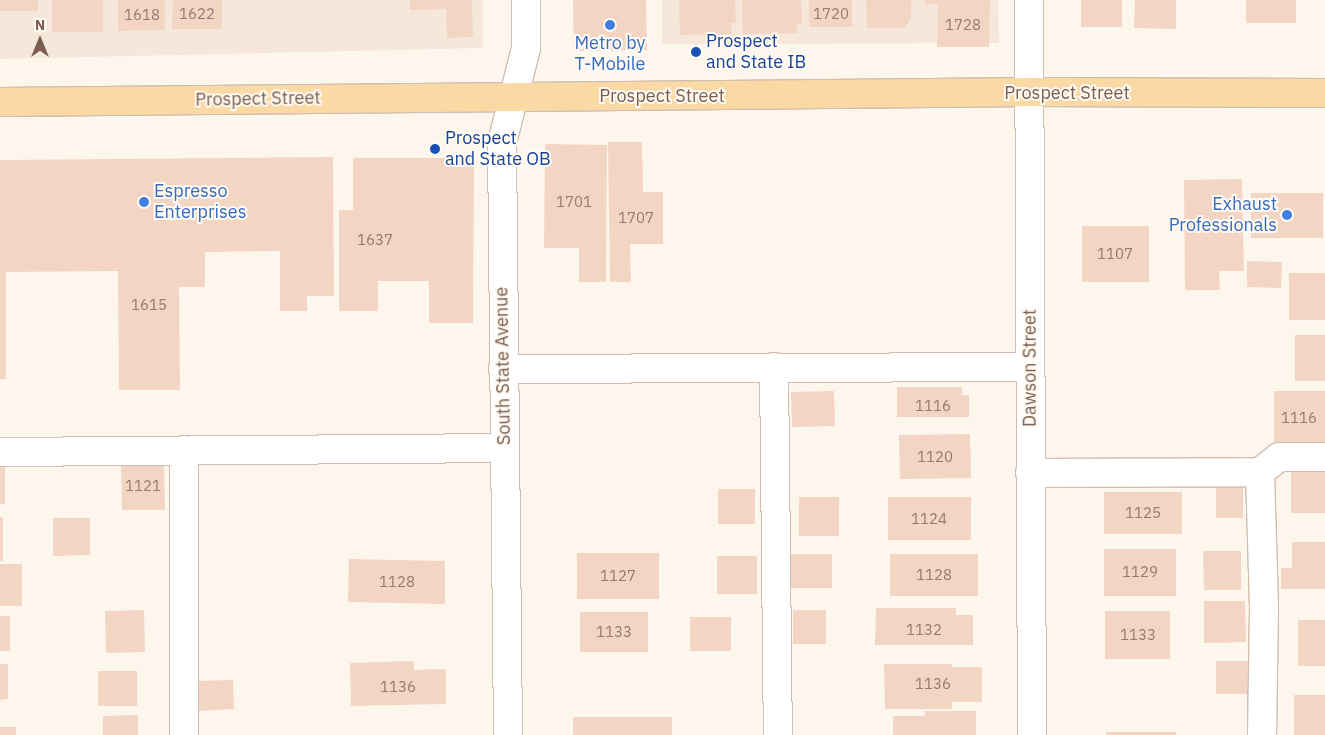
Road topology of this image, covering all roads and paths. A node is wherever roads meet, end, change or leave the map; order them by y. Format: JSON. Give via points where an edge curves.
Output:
{"nodes":[{"id":1,"x":526,"y":0,"type":"edge"},
{"id":2,"x":1030,"y":0,"type":"edge"},
{"id":3,"x":1030,"y":92,"type":"junction"},
{"id":4,"x":1325,"y":93,"type":"edge"},
{"id":5,"x":513,"y":98,"type":"junction"},
{"id":6,"x":0,"y":102,"type":"edge"},
{"id":7,"x":774,"y":367,"type":"junction"},
{"id":8,"x":1030,"y":367,"type":"junction"},
{"id":9,"x":503,"y":369,"type":"junction"},
{"id":10,"x":504,"y":448,"type":"junction"},
{"id":11,"x":184,"y":450,"type":"junction"},
{"id":12,"x":0,"y":452,"type":"edge"},
{"id":13,"x":1325,"y":457,"type":"edge"},
{"id":14,"x":1260,"y":472,"type":"junction"},
{"id":15,"x":1030,"y":473,"type":"junction"},
{"id":16,"x":184,"y":735,"type":"edge"},
{"id":17,"x":508,"y":735,"type":"edge"},
{"id":18,"x":778,"y":735,"type":"edge"},
{"id":19,"x":1032,"y":735,"type":"edge"},
{"id":20,"x":1262,"y":735,"type":"edge"}],
"edges":[{"from":1,"to":5,"type":"street","name":"South State Avenue","via":[[526,48]]},
{"from":2,"to":3,"type":"street","name":"Dawson Street"},
{"from":3,"to":4,"type":"main road","name":"Prospect Street"},
{"from":3,"to":5,"type":"main road","name":"Prospect Street"},
{"from":3,"to":8,"type":"street","name":"Dawson Street"},
{"from":5,"to":6,"type":"main road","name":"Prospect Street"},
{"from":5,"to":9,"type":"street","name":"South State Avenue","via":[[502,143]]},
{"from":7,"to":8,"type":"street"},
{"from":7,"to":9,"type":"street"},
{"from":7,"to":18,"type":"street"},
{"from":8,"to":15,"type":"street","name":"Dawson Street"},
{"from":9,"to":10,"type":"street","name":"South State Avenue"},
{"from":10,"to":11,"type":"street"},
{"from":10,"to":17,"type":"street","name":"South State Avenue"},
{"from":11,"to":12,"type":"street"},
{"from":11,"to":16,"type":"street"},
{"from":13,"to":14,"type":"street","via":[[1279,457]]},
{"from":14,"to":15,"type":"street"},
{"from":14,"to":20,"type":"street","via":[[1264,610]]},
{"from":15,"to":19,"type":"street","name":"Dawson Street"}]}
